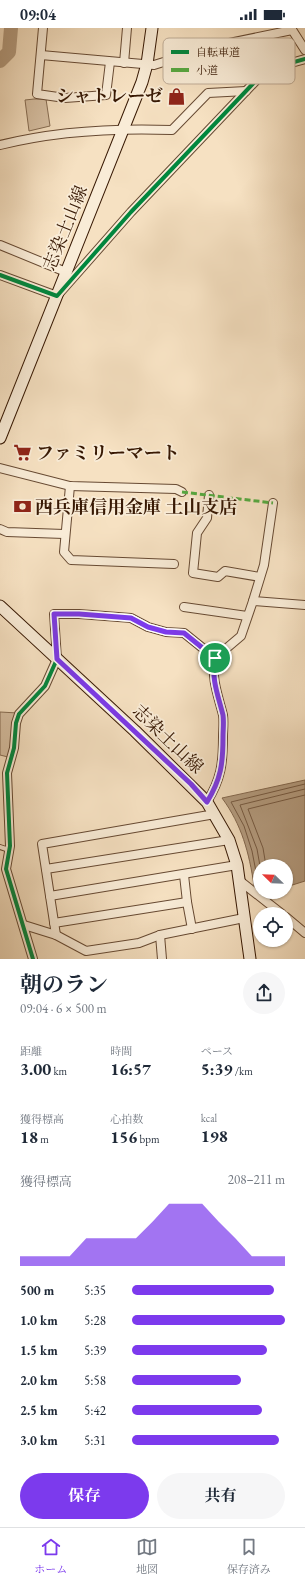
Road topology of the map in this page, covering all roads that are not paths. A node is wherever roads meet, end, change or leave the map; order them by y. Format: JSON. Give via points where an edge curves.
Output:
{"nodes":[{"id":1,"x":43,"y":28,"type":"edge"},
{"id":2,"x":127,"y":28,"type":"edge"},
{"id":3,"x":152,"y":28,"type":"edge"},
{"id":4,"x":292,"y":29,"type":"edge"},
{"id":5,"x":251,"y":38,"type":"edge"},
{"id":6,"x":305,"y":50,"type":"edge"},
{"id":7,"x":41,"y":55,"type":"junction"},
{"id":8,"x":305,"y":59,"type":"edge"},
{"id":9,"x":163,"y":61,"type":"edge"},
{"id":10,"x":110,"y":62,"type":"junction"},
{"id":11,"x":295,"y":62,"type":"edge"},
{"id":12,"x":124,"y":63,"type":"junction"},
{"id":13,"x":147,"y":64,"type":"junction"},
{"id":14,"x":253,"y":84,"type":"edge"},
{"id":15,"x":246,"y":91,"type":"junction"},
{"id":16,"x":124,"y":128,"type":"junction"},
{"id":17,"x":0,"y":145,"type":"edge"},
{"id":18,"x":0,"y":245,"type":"edge"},
{"id":19,"x":66,"y":272,"type":"junction"},
{"id":20,"x":0,"y":275,"type":"edge"},
{"id":21,"x":57,"y":296,"type":"junction"},
{"id":22,"x":0,"y":438,"type":"edge"},
{"id":23,"x":0,"y":468,"type":"edge"},
{"id":24,"x":70,"y":486,"type":"junction"},
{"id":25,"x":182,"y":492,"type":"dead end"},
{"id":26,"x":209,"y":495,"type":"dead end"},
{"id":27,"x":273,"y":503,"type":"dead end"},
{"id":28,"x":0,"y":529,"type":"edge"},
{"id":29,"x":64,"y":534,"type":"junction"},
{"id":30,"x":174,"y":564,"type":"dead end"},
{"id":31,"x":260,"y":577,"type":"junction"},
{"id":32,"x":253,"y":601,"type":"junction"},
{"id":33,"x":0,"y":606,"type":"edge"},
{"id":34,"x":305,"y":606,"type":"edge"},
{"id":35,"x":184,"y":607,"type":"dead end"},
{"id":36,"x":247,"y":616,"type":"junction"},
{"id":37,"x":215,"y":658,"type":"junction"},
{"id":38,"x":57,"y":659,"type":"junction"},
{"id":39,"x":207,"y":802,"type":"junction"},
{"id":40,"x":215,"y":814,"type":"junction"},
{"id":41,"x":229,"y":840,"type":"junction"},
{"id":42,"x":0,"y":847,"type":"edge"},
{"id":43,"x":9,"y":850,"type":"junction"},
{"id":44,"x":237,"y":866,"type":"junction"},
{"id":45,"x":3,"y":869,"type":"edge"},
{"id":46,"x":46,"y":869,"type":"junction"},
{"id":47,"x":184,"y":875,"type":"junction"},
{"id":48,"x":240,"y":881,"type":"junction"},
{"id":49,"x":50,"y":896,"type":"junction"},
{"id":50,"x":187,"y":902,"type":"junction"},
{"id":51,"x":273,"y":907,"type":"edge"},
{"id":52,"x":244,"y":918,"type":"junction"},
{"id":53,"x":54,"y":923,"type":"junction"},
{"id":54,"x":293,"y":923,"type":"edge"},
{"id":55,"x":24,"y":925,"type":"junction"},
{"id":56,"x":192,"y":929,"type":"junction"},
{"id":57,"x":305,"y":933,"type":"edge"},
{"id":58,"x":160,"y":935,"type":"junction"},
{"id":59,"x":56,"y":936,"type":"junction"},
{"id":60,"x":33,"y":959,"type":"edge"},
{"id":61,"x":162,"y":959,"type":"edge"},
{"id":62,"x":250,"y":959,"type":"edge"}],
"edges":[{"from":1,"to":7,"type":"street"},
{"from":2,"to":12,"type":"street"},
{"from":3,"to":13,"type":"main road","name":"志染土山線"},
{"from":4,"to":5,"type":"street"},
{"from":4,"to":6,"type":"street"},
{"from":7,"to":10,"type":"street"},
{"from":7,"to":10,"type":"street","via":[[37,94],[65,98],[106,95]]},
{"from":8,"to":11,"type":"street"},
{"from":9,"to":13,"type":"street"},
{"from":10,"to":12,"type":"street"},
{"from":12,"to":13,"type":"street"},
{"from":13,"to":16,"type":"main road","name":"志染土山線"},
{"from":14,"to":15,"type":"street"},
{"from":15,"to":16,"type":"street","via":[[208,93],[172,130]]},
{"from":15,"to":21,"type":"street","via":[[131,212]]},
{"from":16,"to":17,"type":"street","via":[[22,139]]},
{"from":16,"to":19,"type":"main road","name":"志染土山線"},
{"from":18,"to":19,"type":"street"},
{"from":19,"to":21,"type":"main road","name":"志染土山線"},
{"from":20,"to":21,"type":"street"},
{"from":21,"to":22,"type":"main road","name":"志染土山線"},
{"from":23,"to":24,"type":"street"},
{"from":24,"to":25,"type":"street","via":[[176,489]]},
{"from":24,"to":29,"type":"street"},
{"from":26,"to":31,"type":"street","via":[[207,518],[197,533],[193,573],[218,577],[225,571]]},
{"from":27,"to":31,"type":"street"},
{"from":28,"to":29,"type":"street","via":[[7,532]]},
{"from":29,"to":30,"type":"street","via":[[64,552],[71,560]]},
{"from":31,"to":32,"type":"street"},
{"from":32,"to":34,"type":"street"},
{"from":32,"to":36,"type":"street"},
{"from":33,"to":38,"type":"main road","name":"志染土山線"},
{"from":35,"to":36,"type":"street"},
{"from":36,"to":37,"type":"street","via":[[241,636]]},
{"from":37,"to":38,"type":"street","via":[[184,633],[148,627],[131,618],[54,614]]},
{"from":37,"to":39,"type":"street","via":[[212,671],[223,717],[223,763],[216,787]]},
{"from":38,"to":39,"type":"main road","name":"志染土山線"},
{"from":38,"to":43,"type":"street","via":[[45,686],[19,714],[16,723],[14,748],[7,773]]},
{"from":39,"to":40,"type":"main road","name":"志染土山線"},
{"from":40,"to":41,"type":"main road","name":"志染土山線"},
{"from":40,"to":46,"type":"street","via":[[42,844]]},
{"from":41,"to":44,"type":"main road","name":"志染土山線"},
{"from":41,"to":46,"type":"street"},
{"from":42,"to":43,"type":"lane"},
{"from":43,"to":45,"type":"street"},
{"from":44,"to":47,"type":"street"},
{"from":44,"to":48,"type":"main road","name":"志染土山線"},
{"from":45,"to":55,"type":"street"},
{"from":46,"to":49,"type":"street"},
{"from":47,"to":49,"type":"street"},
{"from":47,"to":50,"type":"street"},
{"from":48,"to":51,"type":"street"},
{"from":48,"to":52,"type":"main road","name":"志染土山線"},
{"from":49,"to":53,"type":"street"},
{"from":50,"to":53,"type":"street"},
{"from":50,"to":56,"type":"street"},
{"from":52,"to":56,"type":"street"},
{"from":52,"to":62,"type":"main road","name":"志染土山線"},
{"from":53,"to":59,"type":"street"},
{"from":54,"to":57,"type":"street"},
{"from":55,"to":59,"type":"street"},
{"from":55,"to":60,"type":"street"},
{"from":56,"to":58,"type":"street"},
{"from":58,"to":59,"type":"street","via":[[138,943],[86,951]]},
{"from":58,"to":61,"type":"street"}]}
